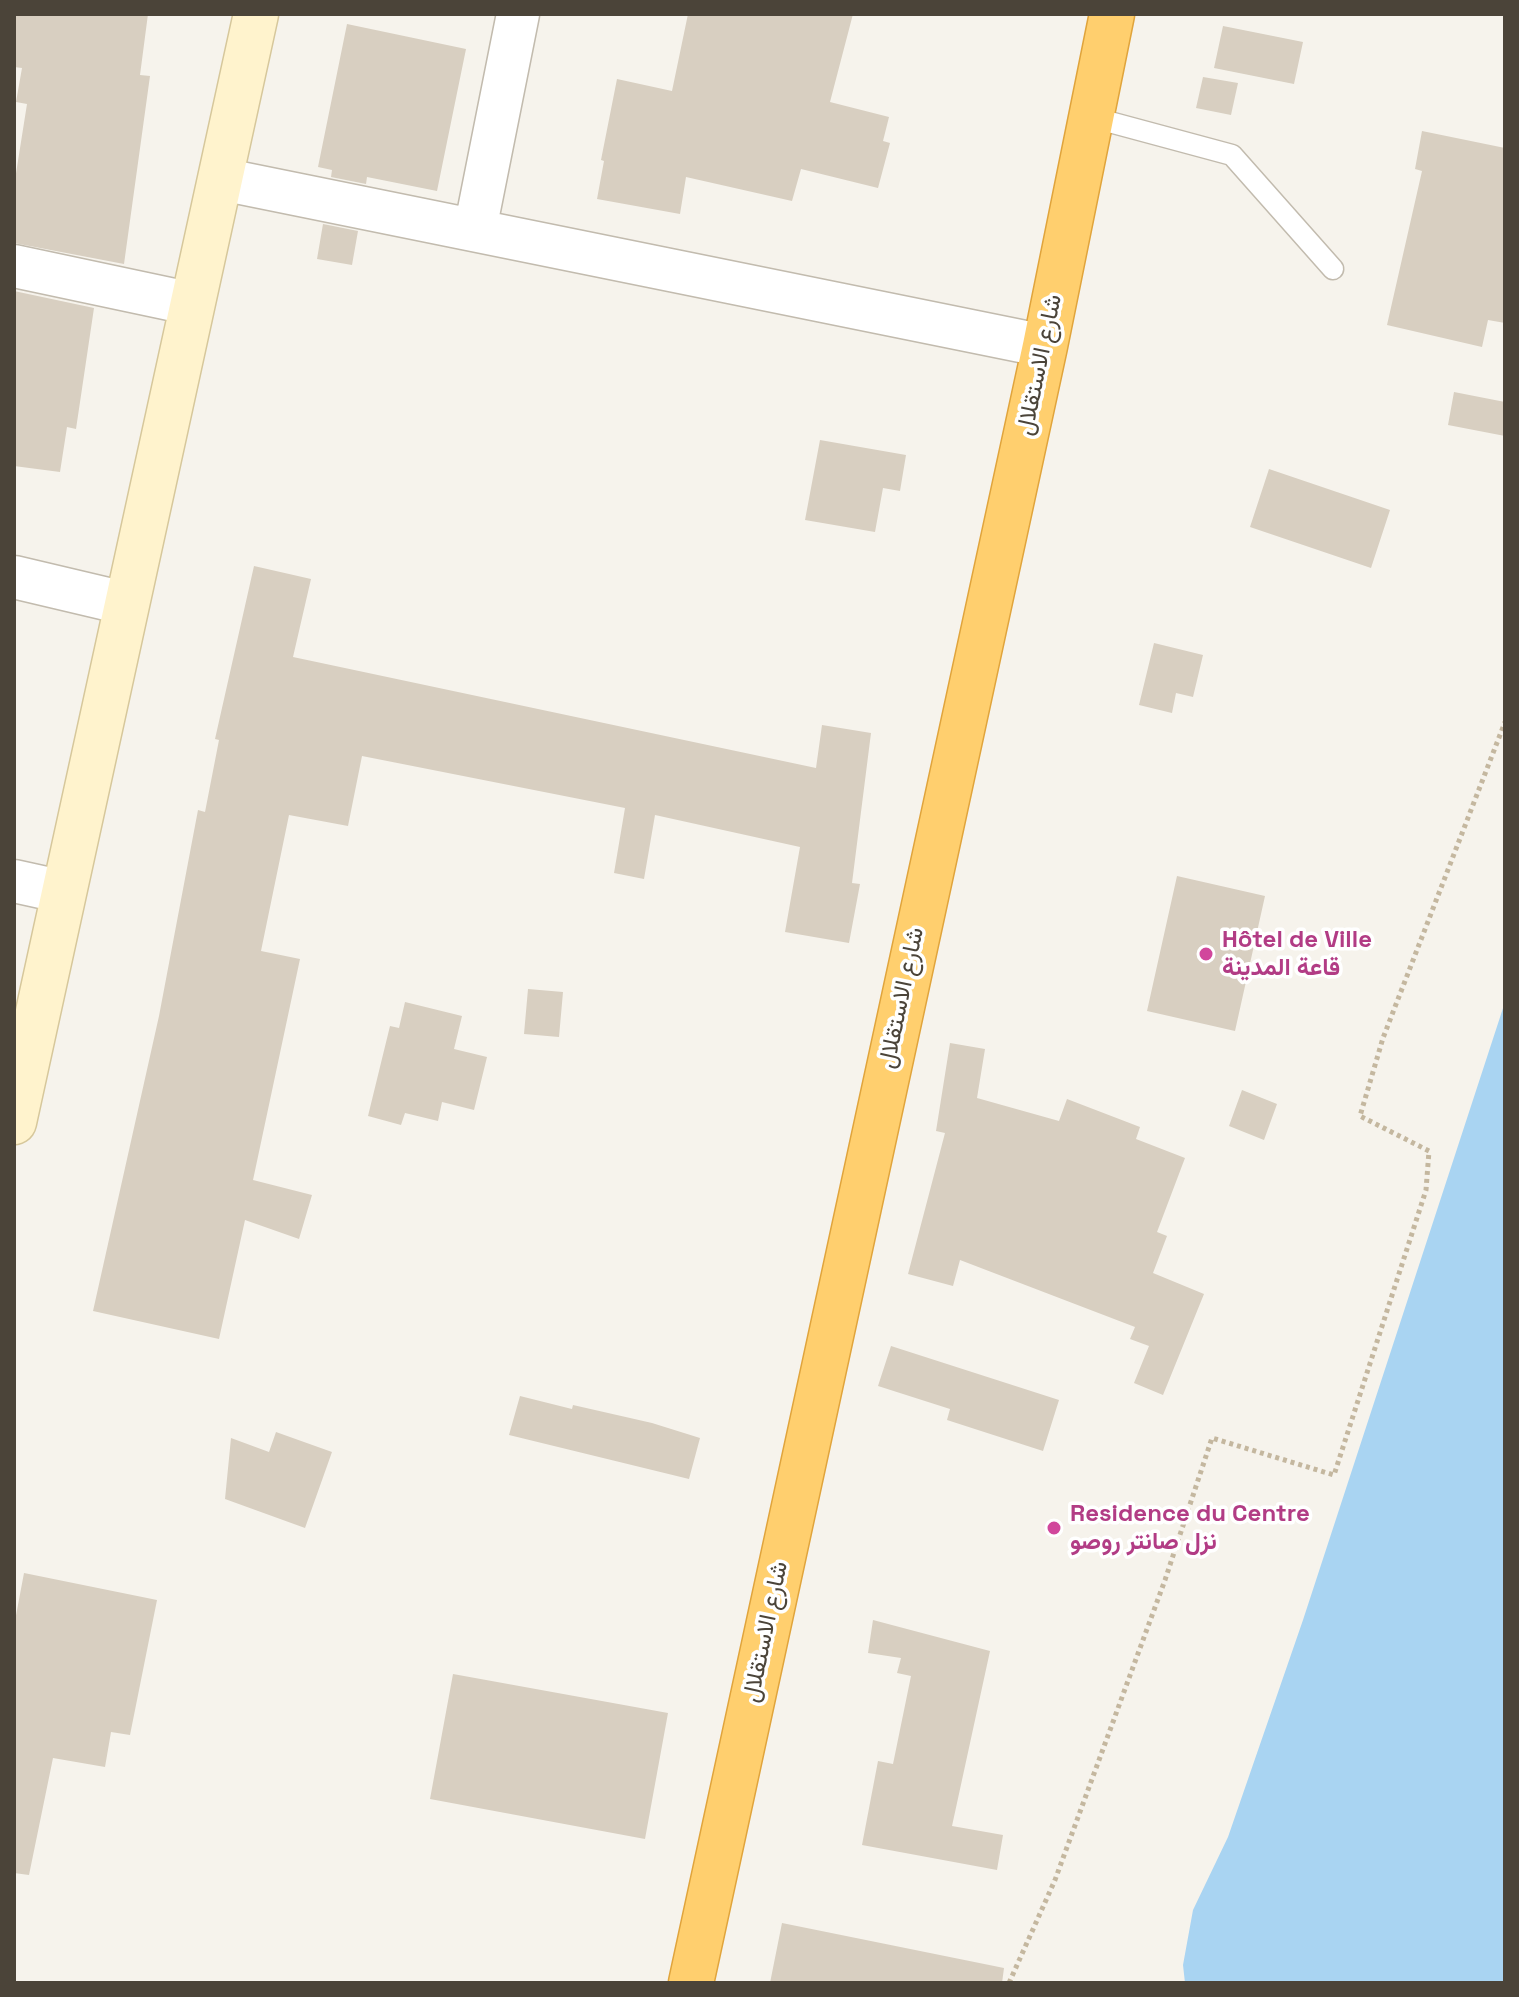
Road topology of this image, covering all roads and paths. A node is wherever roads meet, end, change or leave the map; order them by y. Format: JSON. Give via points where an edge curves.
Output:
{"nodes":[{"id":1,"x":256,"y":14,"type":"edge"},
{"id":2,"x":518,"y":14,"type":"edge"},
{"id":3,"x":1112,"y":14,"type":"edge"},
{"id":4,"x":1091,"y":117,"type":"junction"},
{"id":5,"x":221,"y":179,"type":"junction"},
{"id":6,"x":475,"y":230,"type":"junction"},
{"id":7,"x":14,"y":266,"type":"edge"},
{"id":8,"x":1333,"y":269,"type":"dead end"},
{"id":9,"x":193,"y":304,"type":"junction"},
{"id":10,"x":1045,"y":346,"type":"junction"},
{"id":11,"x":14,"y":577,"type":"edge"},
{"id":12,"x":124,"y":603,"type":"junction"},
{"id":13,"x":1505,"y":722,"type":"edge"},
{"id":14,"x":14,"y":881,"type":"edge"},
{"id":15,"x":64,"y":892,"type":"junction"},
{"id":16,"x":14,"y":1122,"type":"edge"},
{"id":17,"x":691,"y":1983,"type":"edge"},
{"id":18,"x":1009,"y":1983,"type":"edge"}],
"edges":[{"from":1,"to":5,"type":"street"},
{"from":2,"to":6,"type":"street"},
{"from":3,"to":4,"type":"highway","name":"شارع الاستقلال"},
{"from":4,"to":8,"type":"lane","via":[[1232,155]]},
{"from":4,"to":10,"type":"highway","name":"شارع الاستقلال"},
{"from":5,"to":6,"type":"street"},
{"from":5,"to":9,"type":"street"},
{"from":6,"to":10,"type":"street"},
{"from":7,"to":9,"type":"street"},
{"from":9,"to":12,"type":"street"},
{"from":10,"to":17,"type":"highway","name":"شارع الاستقلال"},
{"from":11,"to":12,"type":"street"},
{"from":12,"to":15,"type":"street"},
{"from":13,"to":18,"type":"path","via":[[1383,1038],[1360,1116],[1429,1151],[1427,1177],[1396,1288],[1334,1475],[1212,1438],[1071,1836]]},
{"from":14,"to":15,"type":"street"},
{"from":15,"to":16,"type":"street"}]}
